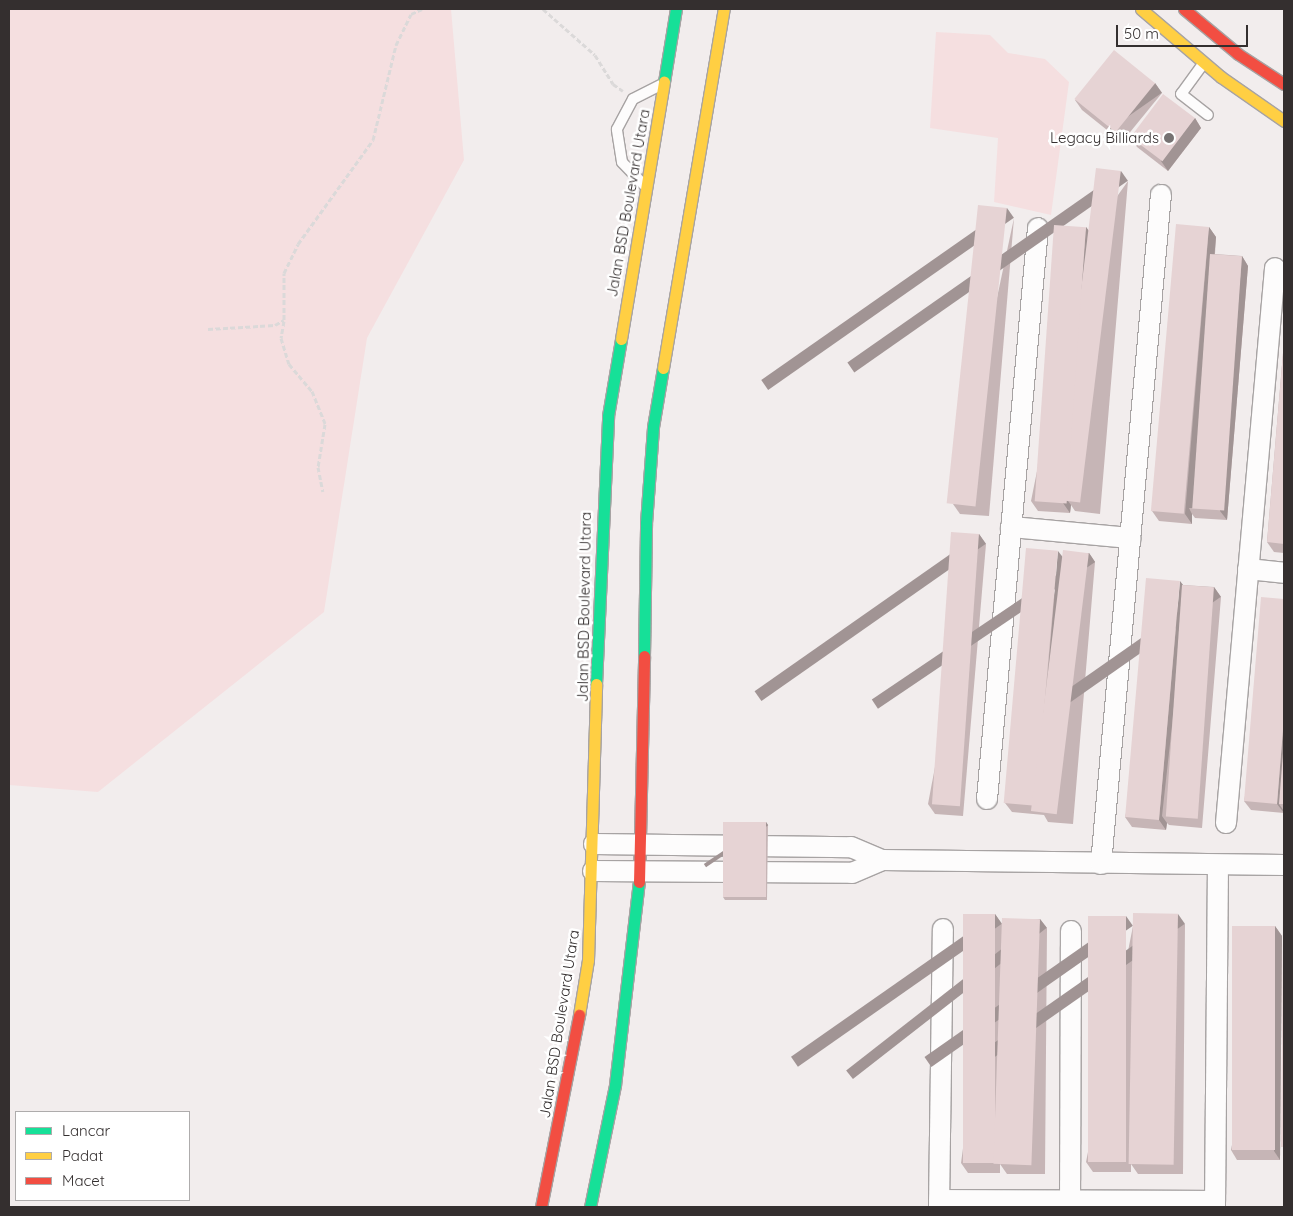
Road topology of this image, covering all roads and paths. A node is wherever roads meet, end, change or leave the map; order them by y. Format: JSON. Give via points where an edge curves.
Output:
{"nodes":[{"id":1,"x":422,"y":9,"type":"edge"},
{"id":2,"x":543,"y":9,"type":"edge"},
{"id":3,"x":676,"y":9,"type":"edge"},
{"id":4,"x":724,"y":9,"type":"edge"},
{"id":5,"x":1141,"y":9,"type":"edge"},
{"id":6,"x":1184,"y":9,"type":"edge"},
{"id":7,"x":1204,"y":63,"type":"junction"},
{"id":8,"x":664,"y":84,"type":"junction"},
{"id":9,"x":1284,"y":84,"type":"edge"},
{"id":10,"x":633,"y":99,"type":"junction"},
{"id":11,"x":1208,"y":115,"type":"dead end"},
{"id":12,"x":1284,"y":122,"type":"edge"},
{"id":13,"x":646,"y":186,"type":"junction"},
{"id":14,"x":1161,"y":195,"type":"dead end"},
{"id":15,"x":1038,"y":228,"type":"dead end"},
{"id":16,"x":1275,"y":268,"type":"dead end"},
{"id":17,"x":284,"y":320,"type":"junction"},
{"id":18,"x":208,"y":330,"type":"dead end"},
{"id":19,"x":323,"y":492,"type":"dead end"},
{"id":20,"x":1011,"y":528,"type":"junction"},
{"id":21,"x":1130,"y":538,"type":"junction"},
{"id":22,"x":1248,"y":569,"type":"junction"},
{"id":23,"x":1284,"y":573,"type":"edge"},
{"id":24,"x":987,"y":799,"type":"dead end"},
{"id":25,"x":1226,"y":823,"type":"dead end"},
{"id":26,"x":594,"y":844,"type":"junction"},
{"id":27,"x":640,"y":845,"type":"junction"},
{"id":28,"x":801,"y":846,"type":"junction"},
{"id":29,"x":882,"y":860,"type":"junction"},
{"id":30,"x":1101,"y":864,"type":"junction"},
{"id":31,"x":1218,"y":865,"type":"junction"},
{"id":32,"x":1284,"y":865,"type":"edge"},
{"id":33,"x":593,"y":871,"type":"junction"},
{"id":34,"x":640,"y":871,"type":"junction"},
{"id":35,"x":800,"y":872,"type":"junction"},
{"id":36,"x":943,"y":929,"type":"dead end"},
{"id":37,"x":1071,"y":931,"type":"dead end"},
{"id":38,"x":939,"y":1204,"type":"edge"},
{"id":39,"x":1070,"y":1204,"type":"edge"},
{"id":40,"x":1215,"y":1204,"type":"edge"},
{"id":41,"x":423,"y":1207,"type":"edge"},
{"id":42,"x":466,"y":1207,"type":"edge"},
{"id":43,"x":541,"y":1207,"type":"edge"},
{"id":44,"x":590,"y":1207,"type":"edge"}],
"edges":[{"from":1,"to":17,"type":"path","via":[[412,14],[396,44],[373,140],[298,244],[284,273]]},
{"from":2,"to":10,"type":"path","via":[[595,55],[612,84]]},
{"from":3,"to":8,"type":"main road","name":"Jalan BSD Boulevard Utara"},
{"from":4,"to":27,"type":"main road","via":[[653,427],[646,523]]},
{"from":5,"to":7,"type":"main road"},
{"from":6,"to":9,"type":"main road","via":[[1238,54]]},
{"from":7,"to":11,"type":"lane","via":[[1181,94]]},
{"from":7,"to":12,"type":"main road"},
{"from":8,"to":10,"type":"lane"},
{"from":8,"to":13,"type":"main road","name":"Jalan BSD Boulevard Utara"},
{"from":10,"to":13,"type":"lane","via":[[623,112],[617,146],[632,176]]},
{"from":13,"to":26,"type":"main road","name":"Jalan BSD Boulevard Utara","via":[[608,416],[600,526]]},
{"from":14,"to":21,"type":"street"},
{"from":15,"to":20,"type":"street"},
{"from":16,"to":22,"type":"street"},
{"from":17,"to":18,"type":"path","via":[[275,325]]},
{"from":17,"to":19,"type":"path","via":[[281,338],[290,364],[312,390],[324,424],[318,467]]},
{"from":20,"to":21,"type":"street"},
{"from":20,"to":24,"type":"street"},
{"from":21,"to":30,"type":"street"},
{"from":22,"to":23,"type":"street"},
{"from":22,"to":25,"type":"street"},
{"from":26,"to":27,"type":"street"},
{"from":26,"to":33,"type":"main road","name":"Jalan BSD Boulevard Utara"},
{"from":27,"to":28,"type":"street"},
{"from":27,"to":34,"type":"main road"},
{"from":28,"to":29,"type":"street","via":[[851,847]]},
{"from":28,"to":35,"type":"street"},
{"from":29,"to":30,"type":"street"},
{"from":29,"to":35,"type":"street","via":[[852,873]]},
{"from":30,"to":31,"type":"street"},
{"from":31,"to":32,"type":"street"},
{"from":31,"to":40,"type":"street"},
{"from":33,"to":34,"type":"street"},
{"from":33,"to":43,"type":"main road","name":"Jalan BSD Boulevard Utara","via":[[586,970],[569,1080]]},
{"from":34,"to":35,"type":"street"},
{"from":34,"to":44,"type":"main road","via":[[615,1085]]},
{"from":36,"to":38,"type":"street"},
{"from":37,"to":39,"type":"street"},
{"from":38,"to":39,"type":"street"},
{"from":39,"to":40,"type":"street"},
{"from":41,"to":42,"type":"path"}]}
